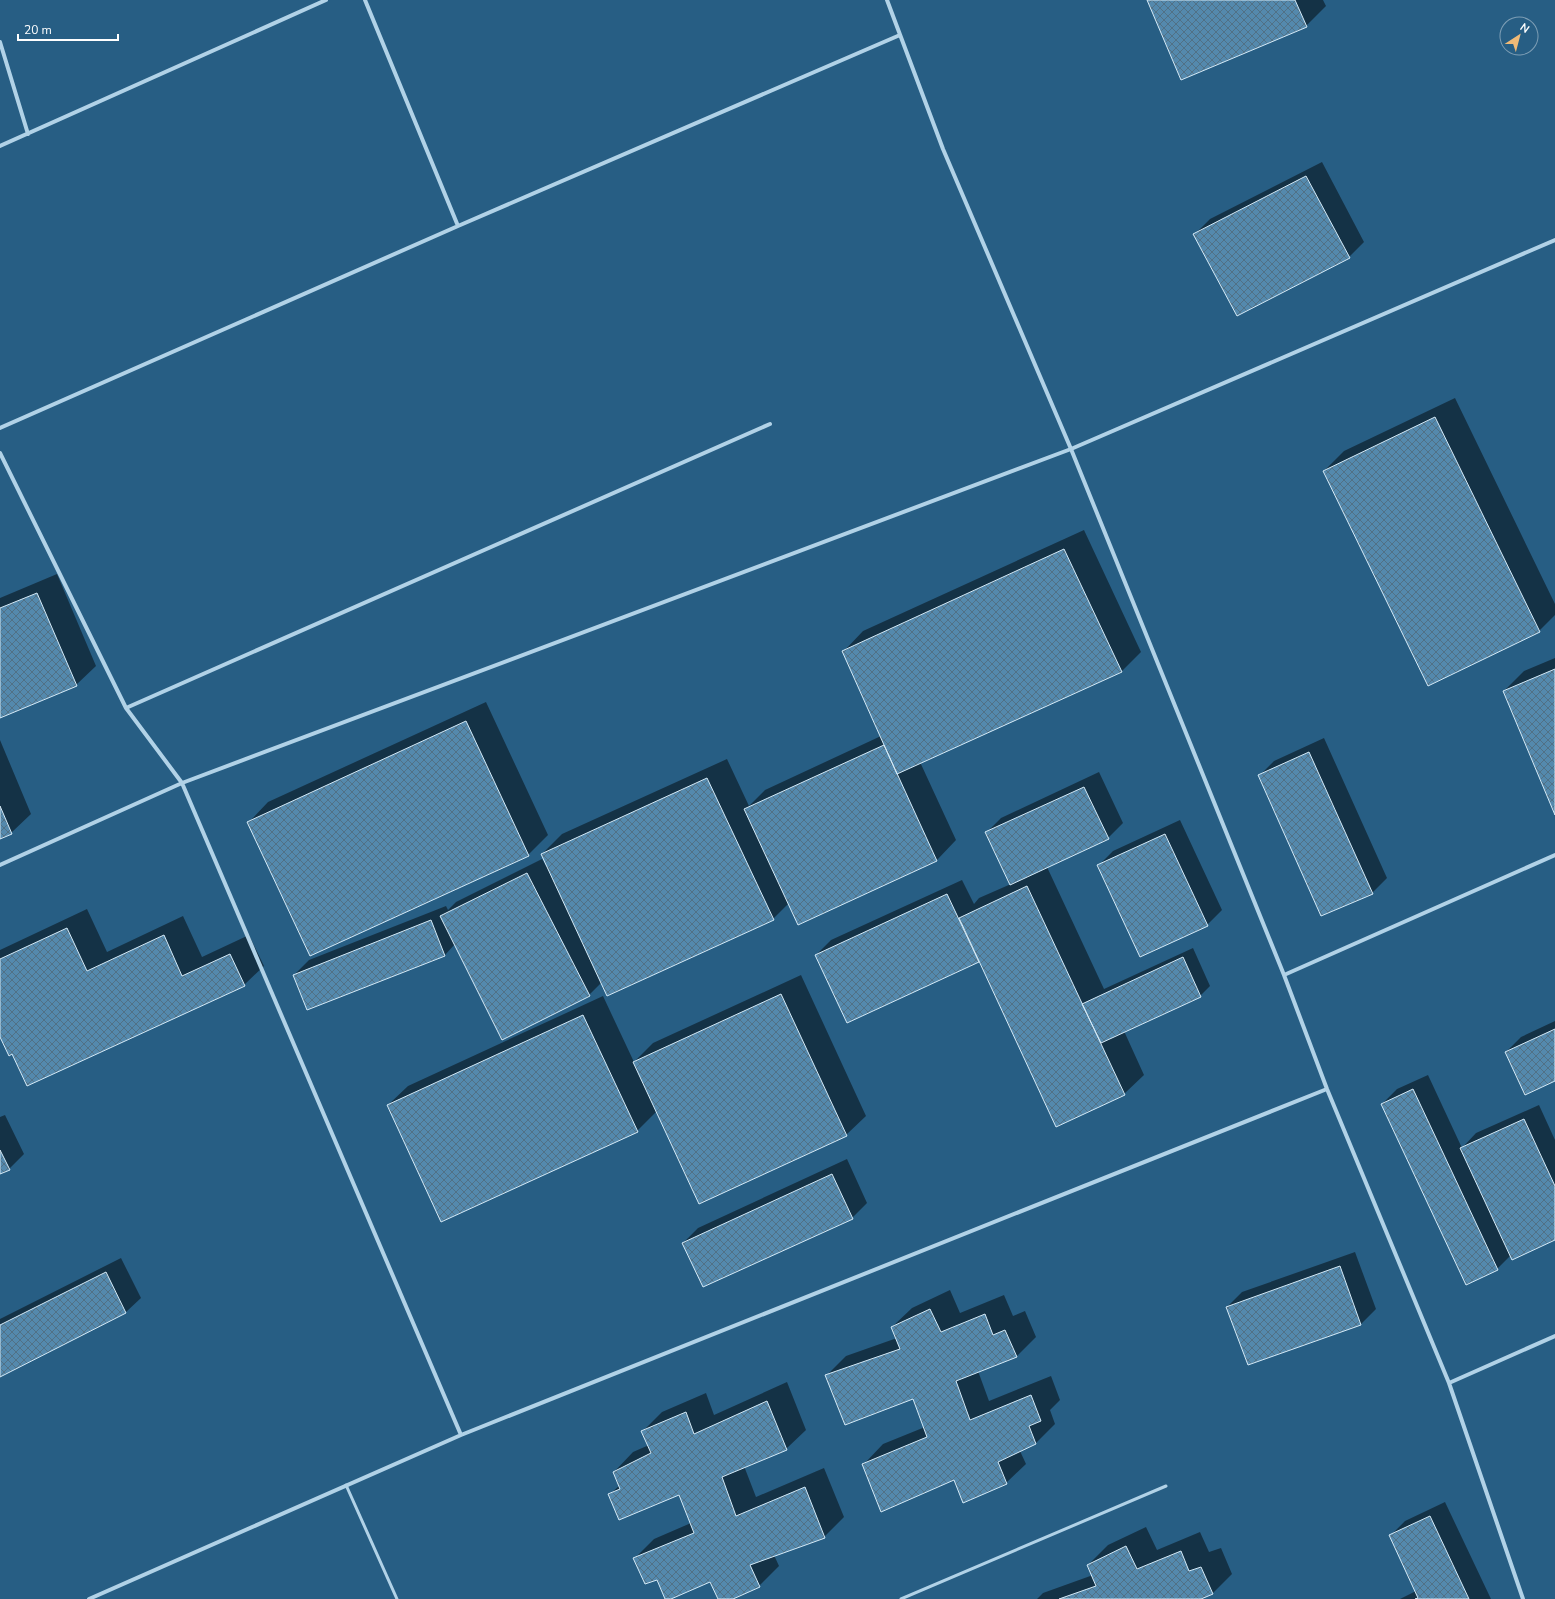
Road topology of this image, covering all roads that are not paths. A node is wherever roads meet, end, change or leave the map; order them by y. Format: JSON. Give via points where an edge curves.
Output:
{"nodes":[{"id":1,"x":326,"y":0,"type":"edge"},
{"id":2,"x":365,"y":0,"type":"edge"},
{"id":3,"x":887,"y":0,"type":"edge"},
{"id":4,"x":900,"y":35,"type":"junction"},
{"id":5,"x":0,"y":42,"type":"edge"},
{"id":6,"x":28,"y":134,"type":"junction"},
{"id":7,"x":0,"y":146,"type":"edge"},
{"id":8,"x":458,"y":226,"type":"junction"},
{"id":9,"x":1555,"y":240,"type":"edge"},
{"id":10,"x":770,"y":424,"type":"dead end"},
{"id":11,"x":0,"y":428,"type":"edge"},
{"id":12,"x":1071,"y":448,"type":"junction"},
{"id":13,"x":0,"y":453,"type":"edge"},
{"id":14,"x":126,"y":708,"type":"junction"},
{"id":15,"x":182,"y":783,"type":"junction"},
{"id":16,"x":1555,"y":855,"type":"edge"},
{"id":17,"x":0,"y":865,"type":"edge"},
{"id":18,"x":1284,"y":975,"type":"junction"},
{"id":19,"x":1327,"y":1090,"type":"junction"},
{"id":20,"x":1555,"y":1336,"type":"edge"},
{"id":21,"x":1449,"y":1383,"type":"junction"},
{"id":22,"x":461,"y":1435,"type":"junction"},
{"id":23,"x":346,"y":1485,"type":"junction"},
{"id":24,"x":1166,"y":1486,"type":"dead end"},
{"id":25,"x":89,"y":1599,"type":"edge"},
{"id":26,"x":397,"y":1599,"type":"edge"},
{"id":27,"x":901,"y":1599,"type":"edge"},
{"id":28,"x":1522,"y":1599,"type":"edge"}],
"edges":[{"from":1,"to":6,"type":"street"},
{"from":2,"to":8,"type":"street"},
{"from":3,"to":4,"type":"street"},
{"from":4,"to":8,"type":"street"},
{"from":4,"to":12,"type":"street","via":[[943,149]]},
{"from":5,"to":6,"type":"street"},
{"from":6,"to":7,"type":"street"},
{"from":8,"to":11,"type":"street"},
{"from":9,"to":12,"type":"street"},
{"from":10,"to":14,"type":"street"},
{"from":12,"to":15,"type":"street"},
{"from":12,"to":18,"type":"street"},
{"from":13,"to":14,"type":"street"},
{"from":14,"to":15,"type":"street"},
{"from":15,"to":17,"type":"street"},
{"from":15,"to":22,"type":"street"},
{"from":16,"to":18,"type":"street"},
{"from":18,"to":19,"type":"street"},
{"from":19,"to":21,"type":"street"},
{"from":19,"to":22,"type":"street"},
{"from":20,"to":21,"type":"street"},
{"from":21,"to":28,"type":"street"},
{"from":22,"to":23,"type":"street"},
{"from":23,"to":25,"type":"street"},
{"from":23,"to":26,"type":"lane"},
{"from":24,"to":27,"type":"lane"}]}
